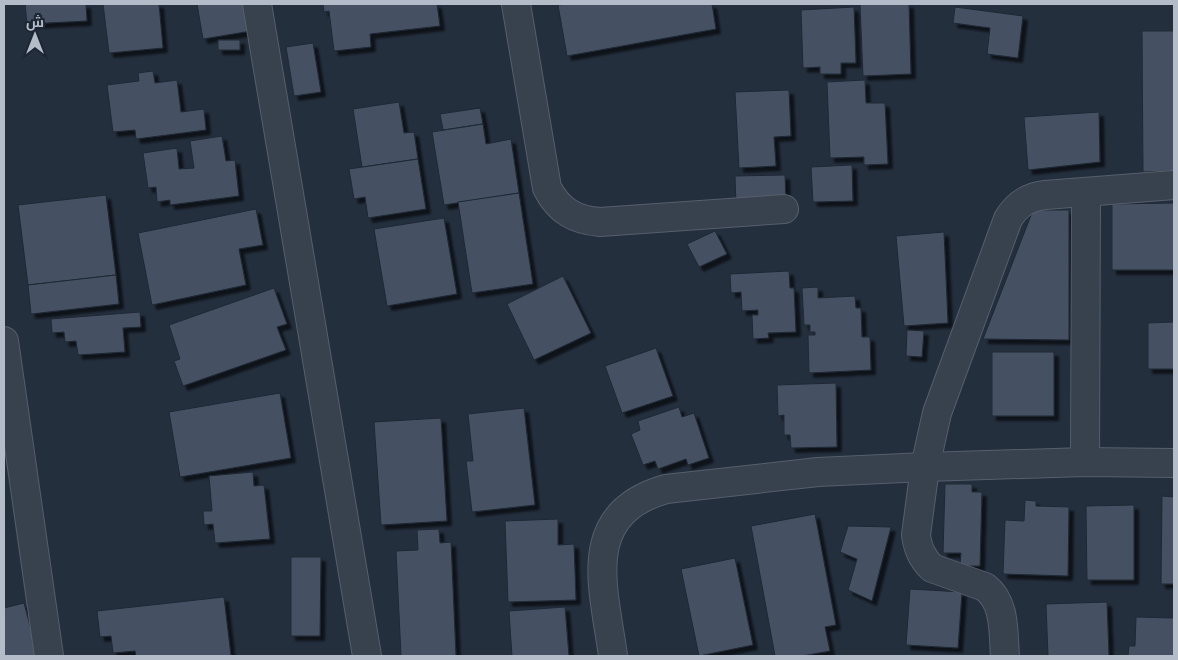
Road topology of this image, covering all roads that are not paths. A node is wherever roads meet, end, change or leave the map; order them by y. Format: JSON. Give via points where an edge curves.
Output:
{"nodes":[{"id":1,"x":257,"y":4,"type":"edge"},
{"id":2,"x":516,"y":4,"type":"edge"},
{"id":3,"x":1174,"y":184,"type":"edge"},
{"id":4,"x":1086,"y":192,"type":"junction"},
{"id":5,"x":784,"y":209,"type":"dead end"},
{"id":6,"x":4,"y":341,"type":"edge"},
{"id":7,"x":1085,"y":462,"type":"junction"},
{"id":8,"x":1174,"y":463,"type":"edge"},
{"id":9,"x":925,"y":467,"type":"junction"},
{"id":10,"x":49,"y":656,"type":"edge"},
{"id":11,"x":367,"y":656,"type":"edge"},
{"id":12,"x":614,"y":656,"type":"edge"},
{"id":13,"x":1005,"y":656,"type":"edge"}],
"edges":[{"from":1,"to":11,"type":"street"},
{"from":2,"to":5,"type":"street","via":[[547,188],[562,209],[580,219],[600,222]]},
{"from":3,"to":4,"type":"street"},
{"from":4,"to":7,"type":"street"},
{"from":4,"to":9,"type":"street","via":[[1035,196],[1018,206],[1008,219],[937,413]]},
{"from":6,"to":10,"type":"street"},
{"from":7,"to":8,"type":"street"},
{"from":7,"to":9,"type":"street"},
{"from":9,"to":12,"type":"street","via":[[818,472],[666,489],[634,501],[612,526],[602,558]]},
{"from":9,"to":13,"type":"street","via":[[917,546],[932,568],[992,592],[1001,612]]}]}
